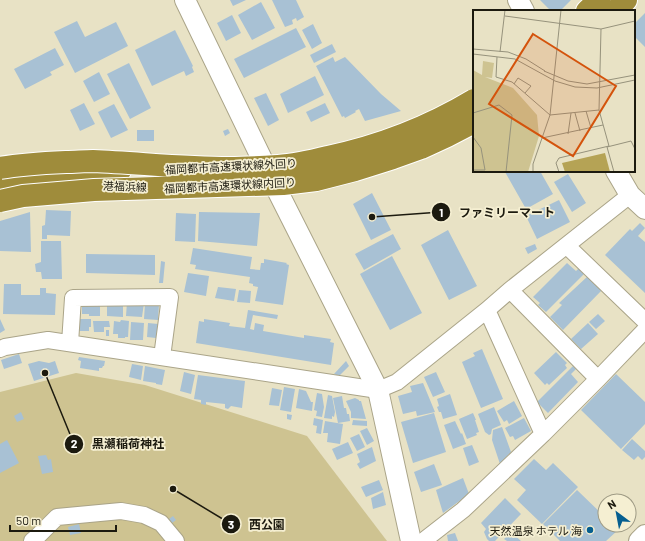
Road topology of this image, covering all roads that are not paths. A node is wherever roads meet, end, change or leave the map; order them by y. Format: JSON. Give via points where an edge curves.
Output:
{"nodes":[{"id":1,"x":185,"y":0,"type":"edge"},
{"id":2,"x":518,"y":0,"type":"edge"},
{"id":3,"x":588,"y":0,"type":"edge"},
{"id":4,"x":599,"y":0,"type":"edge"},
{"id":5,"x":626,"y":0,"type":"edge"},
{"id":6,"x":630,"y":0,"type":"edge"},
{"id":7,"x":523,"y":10,"type":"edge"},
{"id":8,"x":578,"y":10,"type":"edge"},
{"id":9,"x":588,"y":10,"type":"edge"},
{"id":10,"x":616,"y":10,"type":"edge"},
{"id":11,"x":620,"y":10,"type":"edge"},
{"id":12,"x":473,"y":93,"type":"edge"},
{"id":13,"x":473,"y":101,"type":"edge"},
{"id":14,"x":473,"y":123,"type":"edge"},
{"id":15,"x":473,"y":128,"type":"edge"},
{"id":16,"x":263,"y":161,"type":"junction"},
{"id":17,"x":0,"y":168,"type":"edge"},
{"id":18,"x":229,"y":168,"type":"junction"},
{"id":19,"x":0,"y":172,"type":"edge"},
{"id":20,"x":617,"y":172,"type":"edge"},
{"id":21,"x":0,"y":182,"type":"edge"},
{"id":22,"x":274,"y":184,"type":"junction"},
{"id":23,"x":0,"y":194,"type":"edge"},
{"id":24,"x":630,"y":195,"type":"junction"},
{"id":25,"x":0,"y":201,"type":"edge"},
{"id":26,"x":645,"y":209,"type":"edge"},
{"id":27,"x":567,"y":246,"type":"junction"},
{"id":28,"x":510,"y":290,"type":"junction"},
{"id":29,"x":487,"y":310,"type":"junction"},
{"id":30,"x":645,"y":321,"type":"edge"},
{"id":31,"x":645,"y":330,"type":"edge"},
{"id":32,"x":70,"y":343,"type":"junction"},
{"id":33,"x":0,"y":349,"type":"edge"},
{"id":34,"x":162,"y":357,"type":"junction"},
{"id":35,"x":598,"y":379,"type":"junction"},
{"id":36,"x":378,"y":390,"type":"junction"},
{"id":37,"x":543,"y":434,"type":"junction"},
{"id":38,"x":645,"y":534,"type":"edge"},
{"id":39,"x":32,"y":541,"type":"edge"},
{"id":40,"x":176,"y":541,"type":"edge"},
{"id":41,"x":411,"y":541,"type":"edge"},
{"id":42,"x":423,"y":541,"type":"edge"},
{"id":43,"x":639,"y":541,"type":"edge"}],
"edges":[{"from":1,"to":16,"type":"street"},
{"from":2,"to":7,"type":"street"},
{"from":3,"to":8,"type":"street"},
{"from":4,"to":9,"type":"highway"},
{"from":5,"to":10,"type":"highway"},
{"from":6,"to":11,"type":"street"},
{"from":12,"to":16,"type":"street","name":"港福浜線","via":[[420,121],[361,140]]},
{"from":13,"to":18,"type":"highway","name":"福岡都市高速環状線外回り","bridge":true,"via":[[414,131],[348,153],[279,166]]},
{"from":14,"to":25,"type":"highway","name":"福岡都市高速環状線内回り","bridge":true,"via":[[421,148],[356,170],[316,180],[283,184],[94,190],[23,196]]},
{"from":15,"to":22,"type":"street","name":"港福浜線","via":[[431,150],[368,169]]},
{"from":16,"to":19,"type":"street","name":"港福浜線","via":[[198,165],[66,164]]},
{"from":16,"to":22,"type":"street"},
{"from":17,"to":18,"type":"highway","bridge":true,"via":[[92,161]]},
{"from":18,"to":21,"type":"highway","name":"福岡都市高速環状線外回り","bridge":true,"via":[[49,174]]},
{"from":20,"to":24,"type":"street"},
{"from":22,"to":23,"type":"street","name":"港福浜線","via":[[198,189],[72,184],[27,188]]},
{"from":22,"to":36,"type":"street"},
{"from":24,"to":26,"type":"street"},
{"from":24,"to":27,"type":"street"},
{"from":27,"to":28,"type":"street"},
{"from":27,"to":30,"type":"street"},
{"from":28,"to":29,"type":"street"},
{"from":28,"to":35,"type":"street"},
{"from":29,"to":36,"type":"street","via":[[397,382]]},
{"from":29,"to":37,"type":"street"},
{"from":31,"to":35,"type":"street"},
{"from":32,"to":33,"type":"street","via":[[48,340]]},
{"from":32,"to":34,"type":"street"},
{"from":32,"to":34,"type":"street","via":[[73,298],[170,297]]},
{"from":34,"to":36,"type":"street"},
{"from":35,"to":37,"type":"street"},
{"from":36,"to":41,"type":"street"},
{"from":37,"to":42,"type":"street","via":[[463,510]]},
{"from":38,"to":43,"type":"street"},
{"from":39,"to":40,"type":"street","via":[[57,517],[121,511],[144,515],[161,523]]}]}
